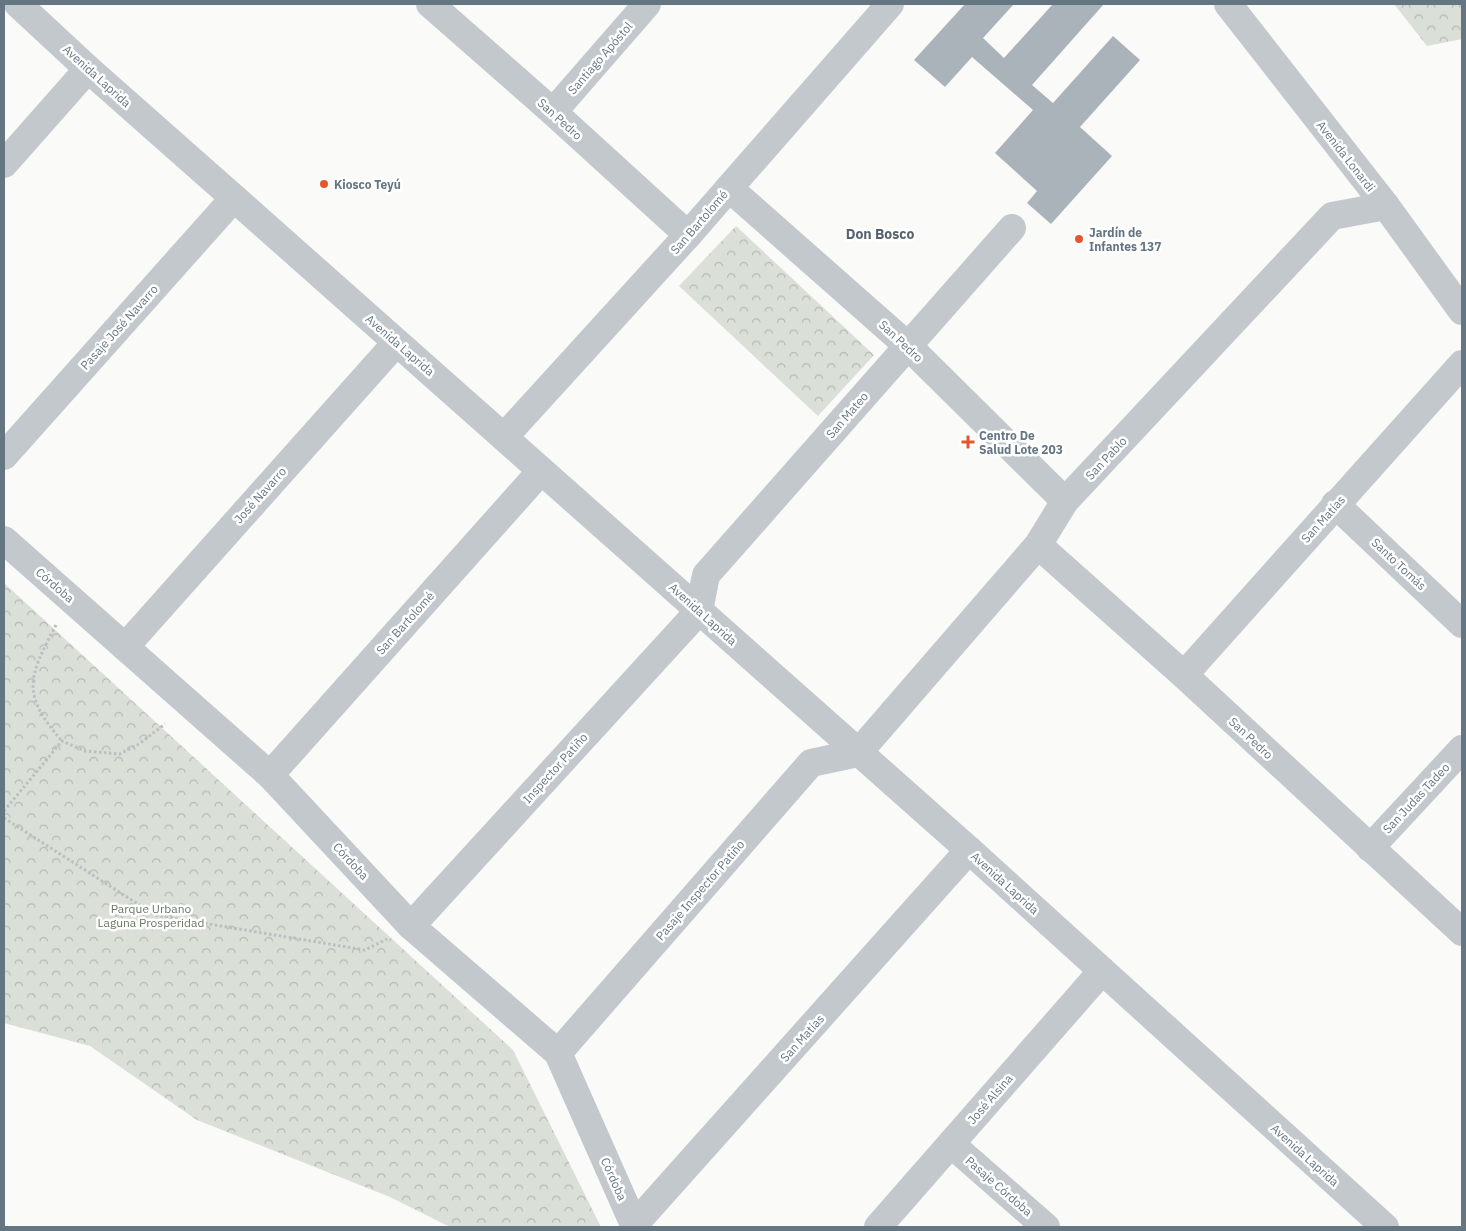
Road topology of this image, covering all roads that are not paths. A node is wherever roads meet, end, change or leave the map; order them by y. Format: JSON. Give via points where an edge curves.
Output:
{"nodes":[{"id":1,"x":18,"y":4,"type":"edge"},
{"id":2,"x":430,"y":4,"type":"edge"},
{"id":3,"x":647,"y":4,"type":"edge"},
{"id":4,"x":890,"y":4,"type":"edge"},
{"id":5,"x":1228,"y":4,"type":"edge"},
{"id":6,"x":88,"y":69,"type":"junction"},
{"id":7,"x":554,"y":112,"type":"junction"},
{"id":8,"x":4,"y":164,"type":"edge"},
{"id":9,"x":729,"y":188,"type":"junction"},
{"id":10,"x":234,"y":198,"type":"junction"},
{"id":11,"x":1386,"y":206,"type":"junction"},
{"id":12,"x":1012,"y":228,"type":"dead end"},
{"id":13,"x":688,"y":235,"type":"junction"},
{"id":14,"x":1462,"y":311,"type":"edge"},
{"id":15,"x":396,"y":343,"type":"junction"},
{"id":16,"x":908,"y":346,"type":"junction"},
{"id":17,"x":1462,"y":364,"type":"edge"},
{"id":18,"x":504,"y":437,"type":"junction"},
{"id":19,"x":4,"y":456,"type":"edge"},
{"id":20,"x":540,"y":471,"type":"junction"},
{"id":21,"x":1065,"y":502,"type":"junction"},
{"id":22,"x":1335,"y":504,"type":"junction"},
{"id":23,"x":4,"y":540,"type":"edge"},
{"id":24,"x":1038,"y":545,"type":"junction"},
{"id":25,"x":699,"y":611,"type":"junction"},
{"id":26,"x":1462,"y":624,"type":"edge"},
{"id":27,"x":125,"y":647,"type":"junction"},
{"id":28,"x":1184,"y":675,"type":"junction"},
{"id":29,"x":1462,"y":748,"type":"edge"},
{"id":30,"x":858,"y":752,"type":"junction"},
{"id":31,"x":270,"y":775,"type":"junction"},
{"id":32,"x":1370,"y":848,"type":"junction"},
{"id":33,"x":969,"y":850,"type":"junction"},
{"id":34,"x":403,"y":930,"type":"junction"},
{"id":35,"x":1462,"y":932,"type":"edge"},
{"id":36,"x":1102,"y":971,"type":"junction"},
{"id":37,"x":558,"y":1053,"type":"junction"},
{"id":38,"x":951,"y":1144,"type":"junction"},
{"id":39,"x":635,"y":1226,"type":"edge"},
{"id":40,"x":878,"y":1227,"type":"edge"},
{"id":41,"x":1046,"y":1227,"type":"edge"},
{"id":42,"x":1385,"y":1227,"type":"edge"}],
"edges":[{"from":1,"to":6,"type":"street","name":"Avenida Laprida"},
{"from":2,"to":7,"type":"street","name":"San Pedro"},
{"from":3,"to":7,"type":"street","name":"Santiago Apóstol"},
{"from":4,"to":9,"type":"street","name":"San Bartolomé"},
{"from":5,"to":11,"type":"street","name":"Avenida Lonardi"},
{"from":6,"to":8,"type":"street"},
{"from":6,"to":10,"type":"street","name":"Avenida Laprida"},
{"from":7,"to":13,"type":"street","name":"San Pedro"},
{"from":9,"to":13,"type":"street","name":"San Bartolomé"},
{"from":9,"to":16,"type":"street","name":"San Pedro"},
{"from":10,"to":15,"type":"street","name":"Avenida Laprida"},
{"from":10,"to":19,"type":"street","name":"Pasaje José Navarro"},
{"from":11,"to":14,"type":"street","name":"Avenida Lonardi"},
{"from":11,"to":21,"type":"street","name":"San Pablo","via":[[1332,216]]},
{"from":12,"to":16,"type":"street","name":"San Mateo"},
{"from":13,"to":18,"type":"street","name":"San Bartolomé"},
{"from":15,"to":18,"type":"street","name":"Avenida Laprida"},
{"from":15,"to":27,"type":"street","name":"José Navarro"},
{"from":16,"to":21,"type":"street","name":"San Pedro"},
{"from":16,"to":25,"type":"street","name":"San Mateo","via":[[706,575]]},
{"from":17,"to":22,"type":"street","name":"San Matías"},
{"from":18,"to":20,"type":"street","name":"Avenida Laprida"},
{"from":20,"to":25,"type":"street","name":"Avenida Laprida"},
{"from":20,"to":31,"type":"street","name":"San Bartolomé"},
{"from":21,"to":24,"type":"street","name":"San Pablo"},
{"from":22,"to":26,"type":"street","name":"Santo Tomás"},
{"from":22,"to":28,"type":"street","name":"San Matías"},
{"from":23,"to":27,"type":"street","name":"Córdoba"},
{"from":24,"to":28,"type":"street","name":"San Pedro"},
{"from":24,"to":30,"type":"street","name":"San Pablo"},
{"from":25,"to":30,"type":"street","name":"Avenida Laprida"},
{"from":25,"to":34,"type":"street","name":"Inspector Patiño"},
{"from":27,"to":31,"type":"street","name":"Córdoba"},
{"from":28,"to":32,"type":"street","name":"San Pedro"},
{"from":29,"to":32,"type":"street","name":"San Judas Tadeo"},
{"from":30,"to":33,"type":"street","name":"Avenida Laprida"},
{"from":30,"to":37,"type":"street","name":"Pasaje Inspector Patiño","via":[[812,763]]},
{"from":31,"to":34,"type":"street","name":"Córdoba"},
{"from":32,"to":35,"type":"street","name":"San Pedro"},
{"from":33,"to":36,"type":"street","name":"Avenida Laprida"},
{"from":33,"to":39,"type":"street","name":"San Matías"},
{"from":34,"to":37,"type":"street","name":"Córdoba"},
{"from":36,"to":38,"type":"street","name":"José Alsina"},
{"from":36,"to":42,"type":"street","name":"Avenida Laprida"},
{"from":37,"to":39,"type":"street","name":"Córdoba"},
{"from":38,"to":40,"type":"street","name":"José Alsina"},
{"from":38,"to":41,"type":"street","name":"Pasaje Córdoba"}]}
